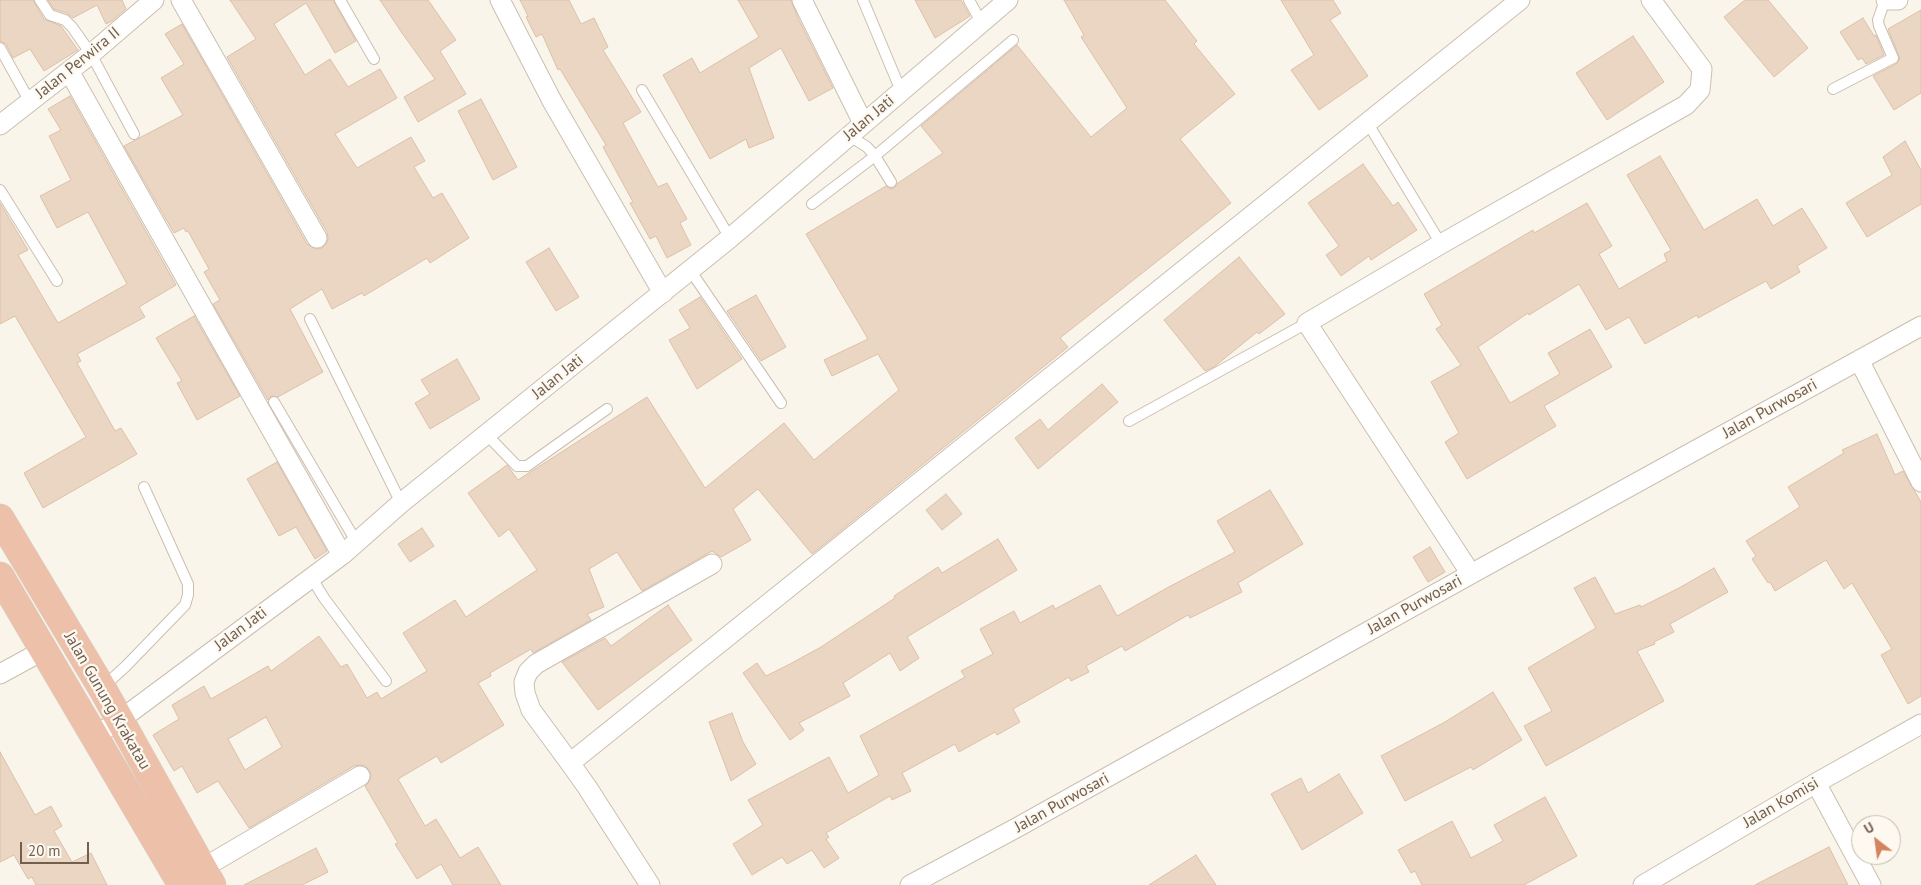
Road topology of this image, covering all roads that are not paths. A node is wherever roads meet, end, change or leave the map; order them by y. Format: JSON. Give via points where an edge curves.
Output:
{"nodes":[{"id":1,"x":40,"y":0,"type":"edge"},
{"id":2,"x":153,"y":0,"type":"edge"},
{"id":3,"x":181,"y":0,"type":"edge"},
{"id":4,"x":340,"y":0,"type":"edge"},
{"id":5,"x":500,"y":0,"type":"edge"},
{"id":6,"x":802,"y":0,"type":"edge"},
{"id":7,"x":863,"y":0,"type":"edge"},
{"id":8,"x":969,"y":0,"type":"edge"},
{"id":9,"x":1008,"y":0,"type":"edge"},
{"id":10,"x":1520,"y":0,"type":"edge"},
{"id":11,"x":1651,"y":0,"type":"edge"},
{"id":12,"x":1885,"y":0,"type":"edge"},
{"id":13,"x":1898,"y":0,"type":"edge"},
{"id":14,"x":982,"y":22,"type":"junction"},
{"id":15,"x":1013,"y":40,"type":"dead end"},
{"id":16,"x":0,"y":48,"type":"edge"},
{"id":17,"x":91,"y":54,"type":"junction"},
{"id":18,"x":374,"y":59,"type":"dead end"},
{"id":19,"x":69,"y":72,"type":"junction"},
{"id":20,"x":1833,"y":89,"type":"dead end"},
{"id":21,"x":642,"y":90,"type":"dead end"},
{"id":22,"x":901,"y":91,"type":"junction"},
{"id":23,"x":30,"y":102,"type":"junction"},
{"id":24,"x":1367,"y":122,"type":"junction"},
{"id":25,"x":862,"y":123,"type":"junction"},
{"id":26,"x":0,"y":125,"type":"edge"},
{"id":27,"x":134,"y":134,"type":"dead end"},
{"id":28,"x":848,"y":135,"type":"junction"},
{"id":29,"x":875,"y":156,"type":"junction"},
{"id":30,"x":891,"y":182,"type":"dead end"},
{"id":31,"x":0,"y":190,"type":"edge"},
{"id":32,"x":812,"y":204,"type":"dead end"},
{"id":33,"x":317,"y":238,"type":"dead end"},
{"id":34,"x":730,"y":238,"type":"junction"},
{"id":35,"x":1441,"y":244,"type":"junction"},
{"id":36,"x":690,"y":270,"type":"junction"},
{"id":37,"x":57,"y":281,"type":"dead end"},
{"id":38,"x":662,"y":293,"type":"junction"},
{"id":39,"x":310,"y":319,"type":"dead end"},
{"id":40,"x":1307,"y":323,"type":"junction"},
{"id":41,"x":1921,"y":326,"type":"edge"},
{"id":42,"x":1859,"y":360,"type":"junction"},
{"id":43,"x":274,"y":402,"type":"dead end"},
{"id":44,"x":780,"y":403,"type":"dead end"},
{"id":45,"x":607,"y":409,"type":"dead end"},
{"id":46,"x":1129,"y":421,"type":"dead end"},
{"id":47,"x":486,"y":434,"type":"junction"},
{"id":48,"x":1921,"y":482,"type":"edge"},
{"id":49,"x":144,"y":487,"type":"dead end"},
{"id":50,"x":401,"y":504,"type":"junction"},
{"id":51,"x":0,"y":518,"type":"edge"},
{"id":52,"x":357,"y":543,"type":"junction"},
{"id":53,"x":342,"y":555,"type":"junction"},
{"id":54,"x":712,"y":564,"type":"dead end"},
{"id":55,"x":1471,"y":574,"type":"junction"},
{"id":56,"x":0,"y":576,"type":"edge"},
{"id":57,"x":311,"y":577,"type":"junction"},
{"id":58,"x":44,"y":650,"type":"junction"},
{"id":59,"x":0,"y":674,"type":"edge"},
{"id":60,"x":386,"y":681,"type":"dead end"},
{"id":61,"x":102,"y":688,"type":"junction"},
{"id":62,"x":120,"y":720,"type":"junction"},
{"id":63,"x":1921,"y":724,"type":"edge"},
{"id":64,"x":94,"y":736,"type":"junction"},
{"id":65,"x":570,"y":762,"type":"junction"},
{"id":66,"x":360,"y":776,"type":"dead end"},
{"id":67,"x":1816,"y":783,"type":"junction"},
{"id":68,"x":207,"y":876,"type":"edge"},
{"id":69,"x":182,"y":885,"type":"edge"},
{"id":70,"x":650,"y":885,"type":"edge"},
{"id":71,"x":910,"y":885,"type":"edge"},
{"id":72,"x":1643,"y":885,"type":"edge"},
{"id":73,"x":1871,"y":885,"type":"edge"}],
"edges":[{"from":1,"to":17,"type":"lane","via":[[50,15],[70,24]]},
{"from":2,"to":17,"type":"street","name":"Jalan Perwira II"},
{"from":3,"to":33,"type":"street"},
{"from":4,"to":18,"type":"lane"},
{"from":5,"to":38,"type":"street","via":[[552,101]]},
{"from":6,"to":25,"type":"street"},
{"from":7,"to":22,"type":"lane"},
{"from":8,"to":14,"type":"lane"},
{"from":9,"to":14,"type":"street","name":"Jalan Jati"},
{"from":10,"to":24,"type":"street"},
{"from":11,"to":35,"type":"street","via":[[1702,69],[1700,90],[1686,105]]},
{"from":12,"to":13,"type":"street"},
{"from":12,"to":20,"type":"lane","via":[[1878,20],[1893,58]]},
{"from":14,"to":22,"type":"street","name":"Jalan Jati"},
{"from":15,"to":29,"type":"lane"},
{"from":16,"to":23,"type":"lane"},
{"from":17,"to":19,"type":"street","name":"Jalan Perwira II"},
{"from":17,"to":27,"type":"lane"},
{"from":19,"to":23,"type":"street","name":"Jalan Perwira II"},
{"from":19,"to":53,"type":"street"},
{"from":21,"to":34,"type":"lane"},
{"from":22,"to":25,"type":"street","name":"Jalan Jati"},
{"from":23,"to":26,"type":"street","name":"Jalan Perwira II"},
{"from":24,"to":35,"type":"lane"},
{"from":24,"to":65,"type":"street"},
{"from":25,"to":28,"type":"street","name":"Jalan Jati"},
{"from":28,"to":29,"type":"lane"},
{"from":28,"to":34,"type":"street","name":"Jalan Jati"},
{"from":29,"to":30,"type":"lane"},
{"from":29,"to":32,"type":"lane"},
{"from":31,"to":37,"type":"lane"},
{"from":34,"to":36,"type":"street","name":"Jalan Jati"},
{"from":35,"to":40,"type":"street"},
{"from":36,"to":38,"type":"street","name":"Jalan Jati"},
{"from":36,"to":44,"type":"lane"},
{"from":38,"to":47,"type":"street","name":"Jalan Jati"},
{"from":39,"to":50,"type":"lane"},
{"from":40,"to":46,"type":"lane"},
{"from":40,"to":55,"type":"street"},
{"from":41,"to":42,"type":"street","name":"Jalan Purwosari"},
{"from":42,"to":48,"type":"street"},
{"from":42,"to":55,"type":"street","name":"Jalan Purwosari"},
{"from":43,"to":52,"type":"lane"},
{"from":45,"to":47,"type":"lane","via":[[527,466],[517,466]]},
{"from":47,"to":50,"type":"street","name":"Jalan Jati"},
{"from":49,"to":61,"type":"lane","via":[[188,584],[188,595],[185,605]]},
{"from":50,"to":52,"type":"street","name":"Jalan Jati"},
{"from":51,"to":61,"type":"highway","name":"Jalan Gunung Krakatau"},
{"from":52,"to":53,"type":"street","name":"Jalan Jati"},
{"from":53,"to":57,"type":"street","name":"Jalan Jati"},
{"from":54,"to":65,"type":"street","via":[[536,664],[528,672],[524,682],[531,710]]},
{"from":55,"to":71,"type":"street","name":"Jalan Purwosari"},
{"from":56,"to":58,"type":"highway","name":"Jalan Gunung Krakatau"},
{"from":57,"to":60,"type":"lane"},
{"from":57,"to":62,"type":"street","name":"Jalan Jati"},
{"from":58,"to":59,"type":"street"},
{"from":58,"to":64,"type":"highway","name":"Jalan Gunung Krakatau"},
{"from":61,"to":62,"type":"highway","name":"Jalan Gunung Krakatau"},
{"from":62,"to":64,"type":"street","name":"Jalan Jati"},
{"from":62,"to":68,"type":"highway","name":"Jalan Gunung Krakatau"},
{"from":63,"to":67,"type":"street","name":"Jalan Komisi"},
{"from":64,"to":69,"type":"highway","name":"Jalan Gunung Krakatau"},
{"from":65,"to":70,"type":"street"},
{"from":66,"to":68,"type":"street"},
{"from":67,"to":72,"type":"street","name":"Jalan Komisi"},
{"from":67,"to":73,"type":"street"}]}
